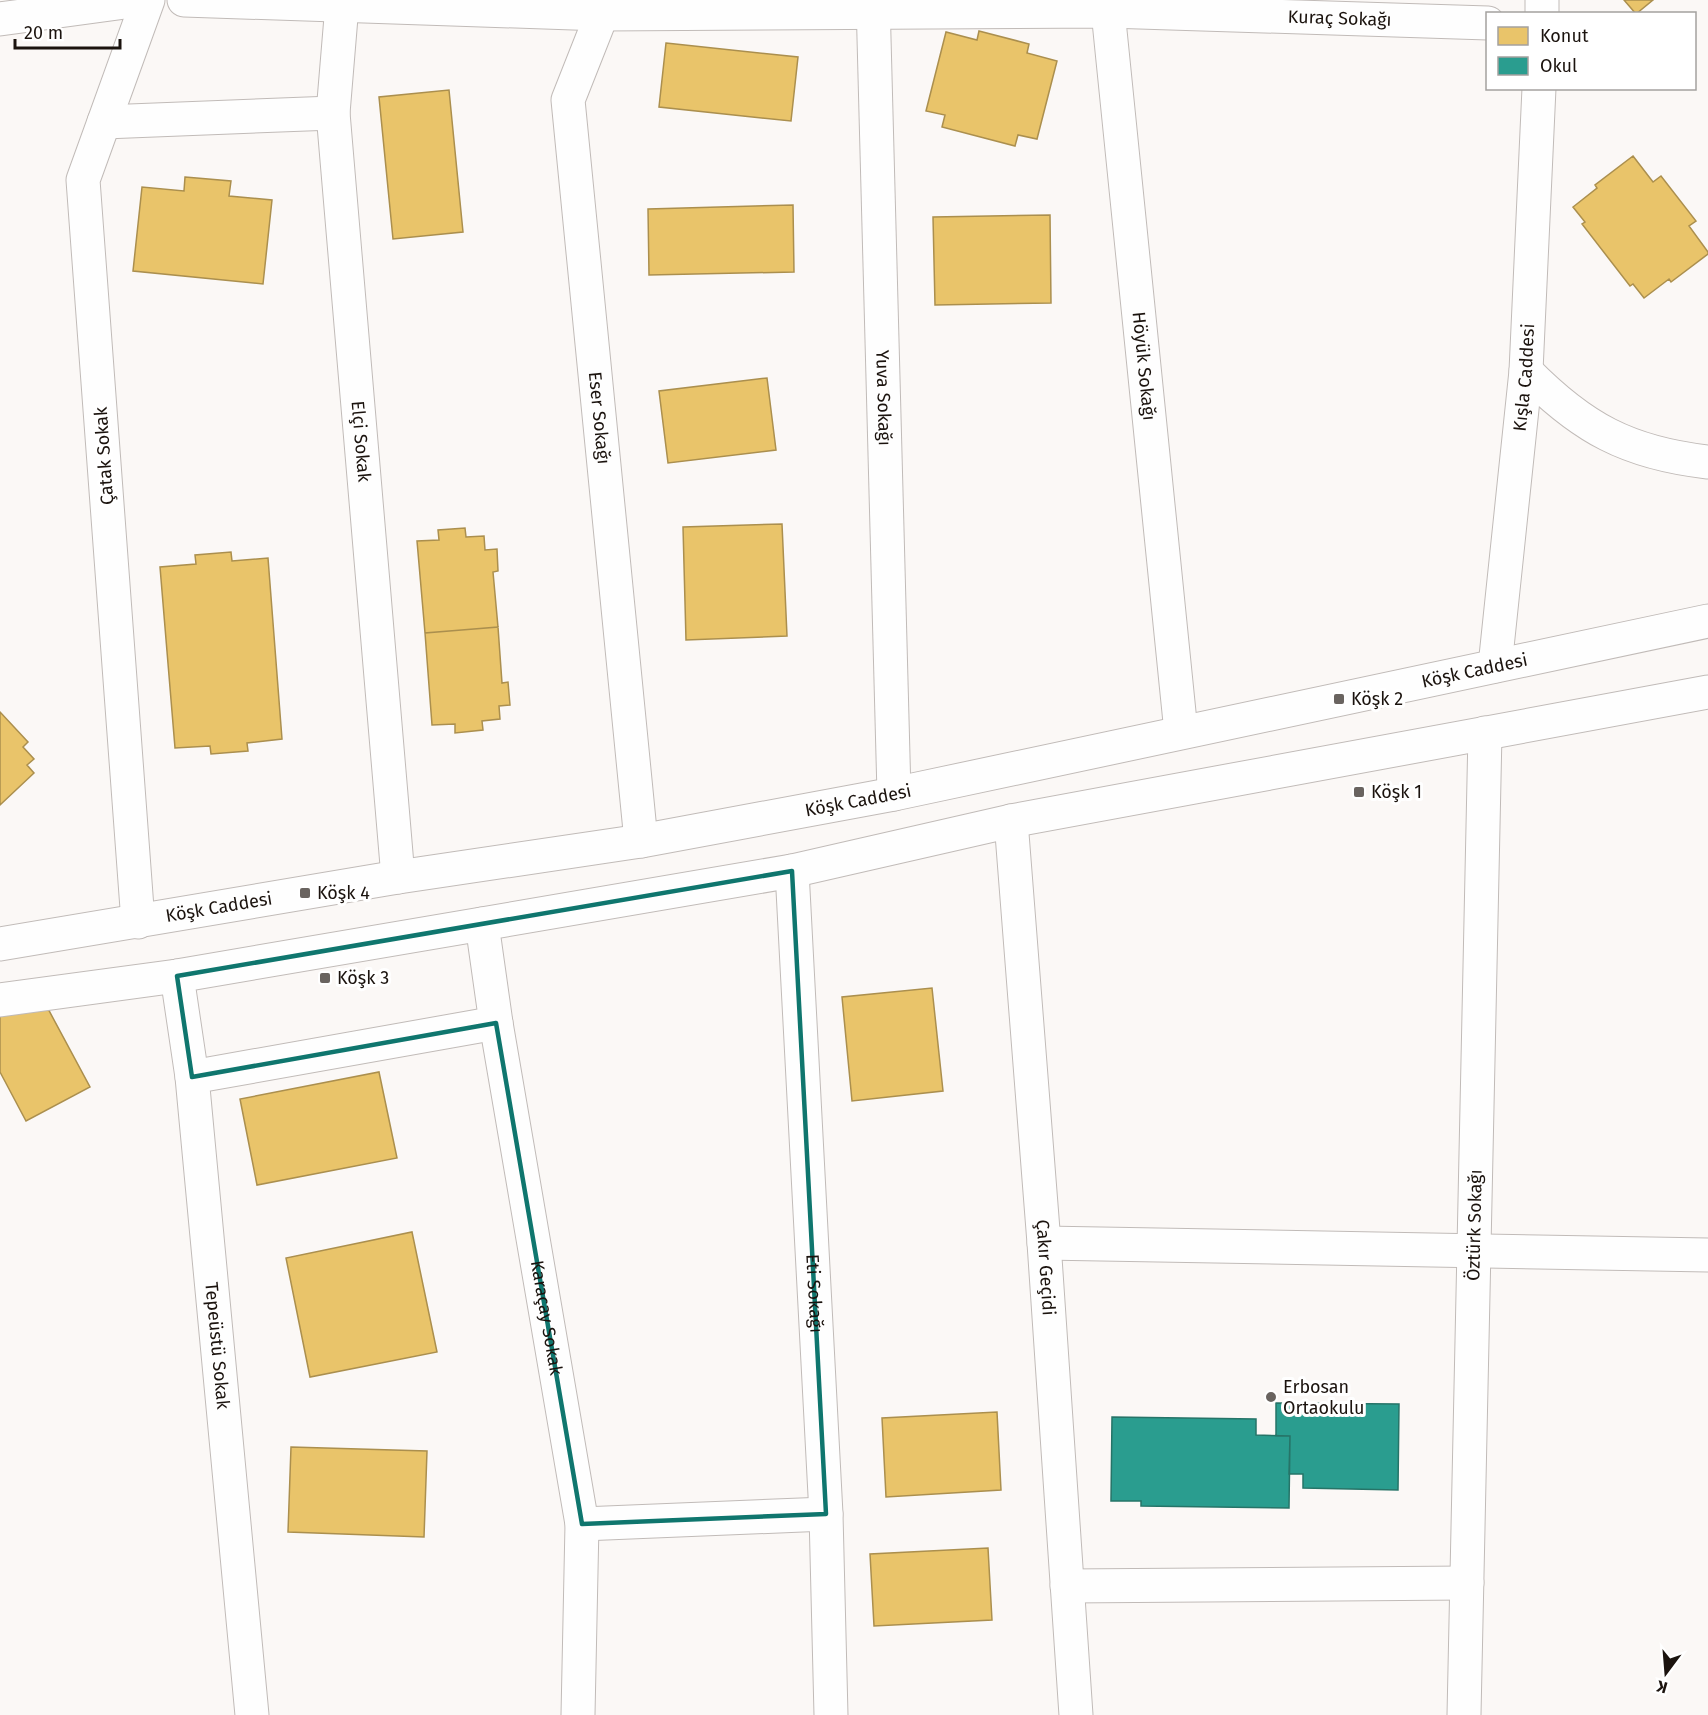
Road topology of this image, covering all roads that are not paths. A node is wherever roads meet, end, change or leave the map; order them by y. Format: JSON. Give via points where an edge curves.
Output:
{"nodes":[{"id":1,"x":140,"y":0,"type":"edge"},
{"id":2,"x":148,"y":0,"type":"edge"},
{"id":3,"x":184,"y":0,"type":"edge"},
{"id":4,"x":342,"y":5,"type":"junction"},
{"id":5,"x":873,"y":5,"type":"edge"},
{"id":6,"x":1109,"y":5,"type":"edge"},
{"id":7,"x":602,"y":7,"type":"edge"},
{"id":8,"x":0,"y":19,"type":"edge"},
{"id":9,"x":1486,"y":23,"type":"edge"},
{"id":10,"x":1539,"y":90,"type":"edge"},
{"id":11,"x":333,"y":113,"type":"junction"},
{"id":12,"x":104,"y":122,"type":"junction"},
{"id":13,"x":1526,"y":371,"type":"junction"},
{"id":14,"x":1708,"y":462,"type":"edge"},
{"id":15,"x":1708,"y":621,"type":"edge"},
{"id":16,"x":1495,"y":666,"type":"junction"},
{"id":17,"x":1708,"y":692,"type":"edge"},
{"id":18,"x":1181,"y":732,"type":"junction"},
{"id":19,"x":1485,"y":733,"type":"junction"},
{"id":20,"x":894,"y":794,"type":"junction"},
{"id":21,"x":1011,"y":821,"type":"junction"},
{"id":22,"x":642,"y":841,"type":"junction"},
{"id":23,"x":792,"y":871,"type":"junction"},
{"id":24,"x":398,"y":878,"type":"junction"},
{"id":25,"x":138,"y":922,"type":"junction"},
{"id":26,"x":482,"y":924,"type":"junction"},
{"id":27,"x":0,"y":944,"type":"edge"},
{"id":28,"x":177,"y":976,"type":"junction"},
{"id":29,"x":0,"y":1000,"type":"edge"},
{"id":30,"x":496,"y":1023,"type":"junction"},
{"id":31,"x":192,"y":1077,"type":"junction"},
{"id":32,"x":1044,"y":1243,"type":"junction"},
{"id":33,"x":1474,"y":1251,"type":"junction"},
{"id":34,"x":1708,"y":1255,"type":"edge"},
{"id":35,"x":826,"y":1514,"type":"junction"},
{"id":36,"x":582,"y":1524,"type":"junction"},
{"id":37,"x":1467,"y":1583,"type":"junction"},
{"id":38,"x":1067,"y":1586,"type":"junction"},
{"id":39,"x":252,"y":1715,"type":"edge"},
{"id":40,"x":578,"y":1715,"type":"edge"},
{"id":41,"x":831,"y":1715,"type":"edge"},
{"id":42,"x":1076,"y":1715,"type":"edge"},
{"id":43,"x":1464,"y":1715,"type":"edge"}],
"edges":[{"from":1,"to":8,"type":"street"},
{"from":2,"to":12,"type":"street","name":"Çatak Sokak"},
{"from":3,"to":4,"type":"street","name":"Kuraç Sokağı"},
{"from":4,"to":7,"type":"street","name":"Kuraç Sokağı"},
{"from":4,"to":11,"type":"street","name":"Elçi Sokak"},
{"from":5,"to":6,"type":"street","name":"Kuraç Sokağı"},
{"from":5,"to":7,"type":"street","name":"Kuraç Sokağı"},
{"from":5,"to":20,"type":"street","name":"Yuva Sokağı"},
{"from":6,"to":9,"type":"street","name":"Kuraç Sokağı"},
{"from":6,"to":18,"type":"street","name":"Höyük Sokağı"},
{"from":7,"to":22,"type":"street","name":"Eser Sokağı","via":[[568,100]]},
{"from":10,"to":13,"type":"street","name":"Kışla Caddesi"},
{"from":11,"to":12,"type":"street"},
{"from":11,"to":24,"type":"street","name":"Elçi Sokak"},
{"from":12,"to":25,"type":"street","name":"Çatak Sokak","via":[[83,180]]},
{"from":13,"to":14,"type":"street","via":[[1578,418],[1609,435],[1641,449]]},
{"from":13,"to":16,"type":"street","name":"Kışla Caddesi"},
{"from":15,"to":16,"type":"street","name":"Köşk Caddesi"},
{"from":16,"to":18,"type":"street","name":"Köşk Caddesi"},
{"from":17,"to":19,"type":"street"},
{"from":18,"to":20,"type":"street","name":"Köşk Caddesi"},
{"from":19,"to":21,"type":"street"},
{"from":19,"to":33,"type":"street","name":"Öztürk Sokağı"},
{"from":20,"to":22,"type":"street","name":"Köşk Caddesi"},
{"from":21,"to":23,"type":"street"},
{"from":21,"to":32,"type":"street","name":"Çakır Geçidi"},
{"from":22,"to":24,"type":"street","name":"Köşk Caddesi"},
{"from":23,"to":26,"type":"street"},
{"from":23,"to":35,"type":"street","name":"Eti Sokağı"},
{"from":24,"to":25,"type":"street","name":"Köşk Caddesi"},
{"from":25,"to":27,"type":"street","name":"Köşk Caddesi"},
{"from":26,"to":28,"type":"street"},
{"from":26,"to":30,"type":"street","name":"Karaçay Sokak"},
{"from":28,"to":29,"type":"street"},
{"from":28,"to":31,"type":"street","name":"Tepeüstü Sokak"},
{"from":30,"to":31,"type":"street"},
{"from":30,"to":36,"type":"street","name":"Karaçay Sokak"},
{"from":31,"to":39,"type":"street","name":"Tepeüstü Sokak"},
{"from":32,"to":33,"type":"street"},
{"from":32,"to":38,"type":"street","name":"Çakır Geçidi"},
{"from":33,"to":34,"type":"street"},
{"from":33,"to":37,"type":"street","name":"Öztürk Sokağı"},
{"from":35,"to":36,"type":"street"},
{"from":35,"to":41,"type":"street","name":"Eti Sokağı"},
{"from":36,"to":40,"type":"street","name":"Karaçay Sokak"},
{"from":37,"to":38,"type":"street"},
{"from":37,"to":43,"type":"street","name":"Öztürk Sokağı"},
{"from":38,"to":42,"type":"street","name":"Çakır Geçidi"}]}
